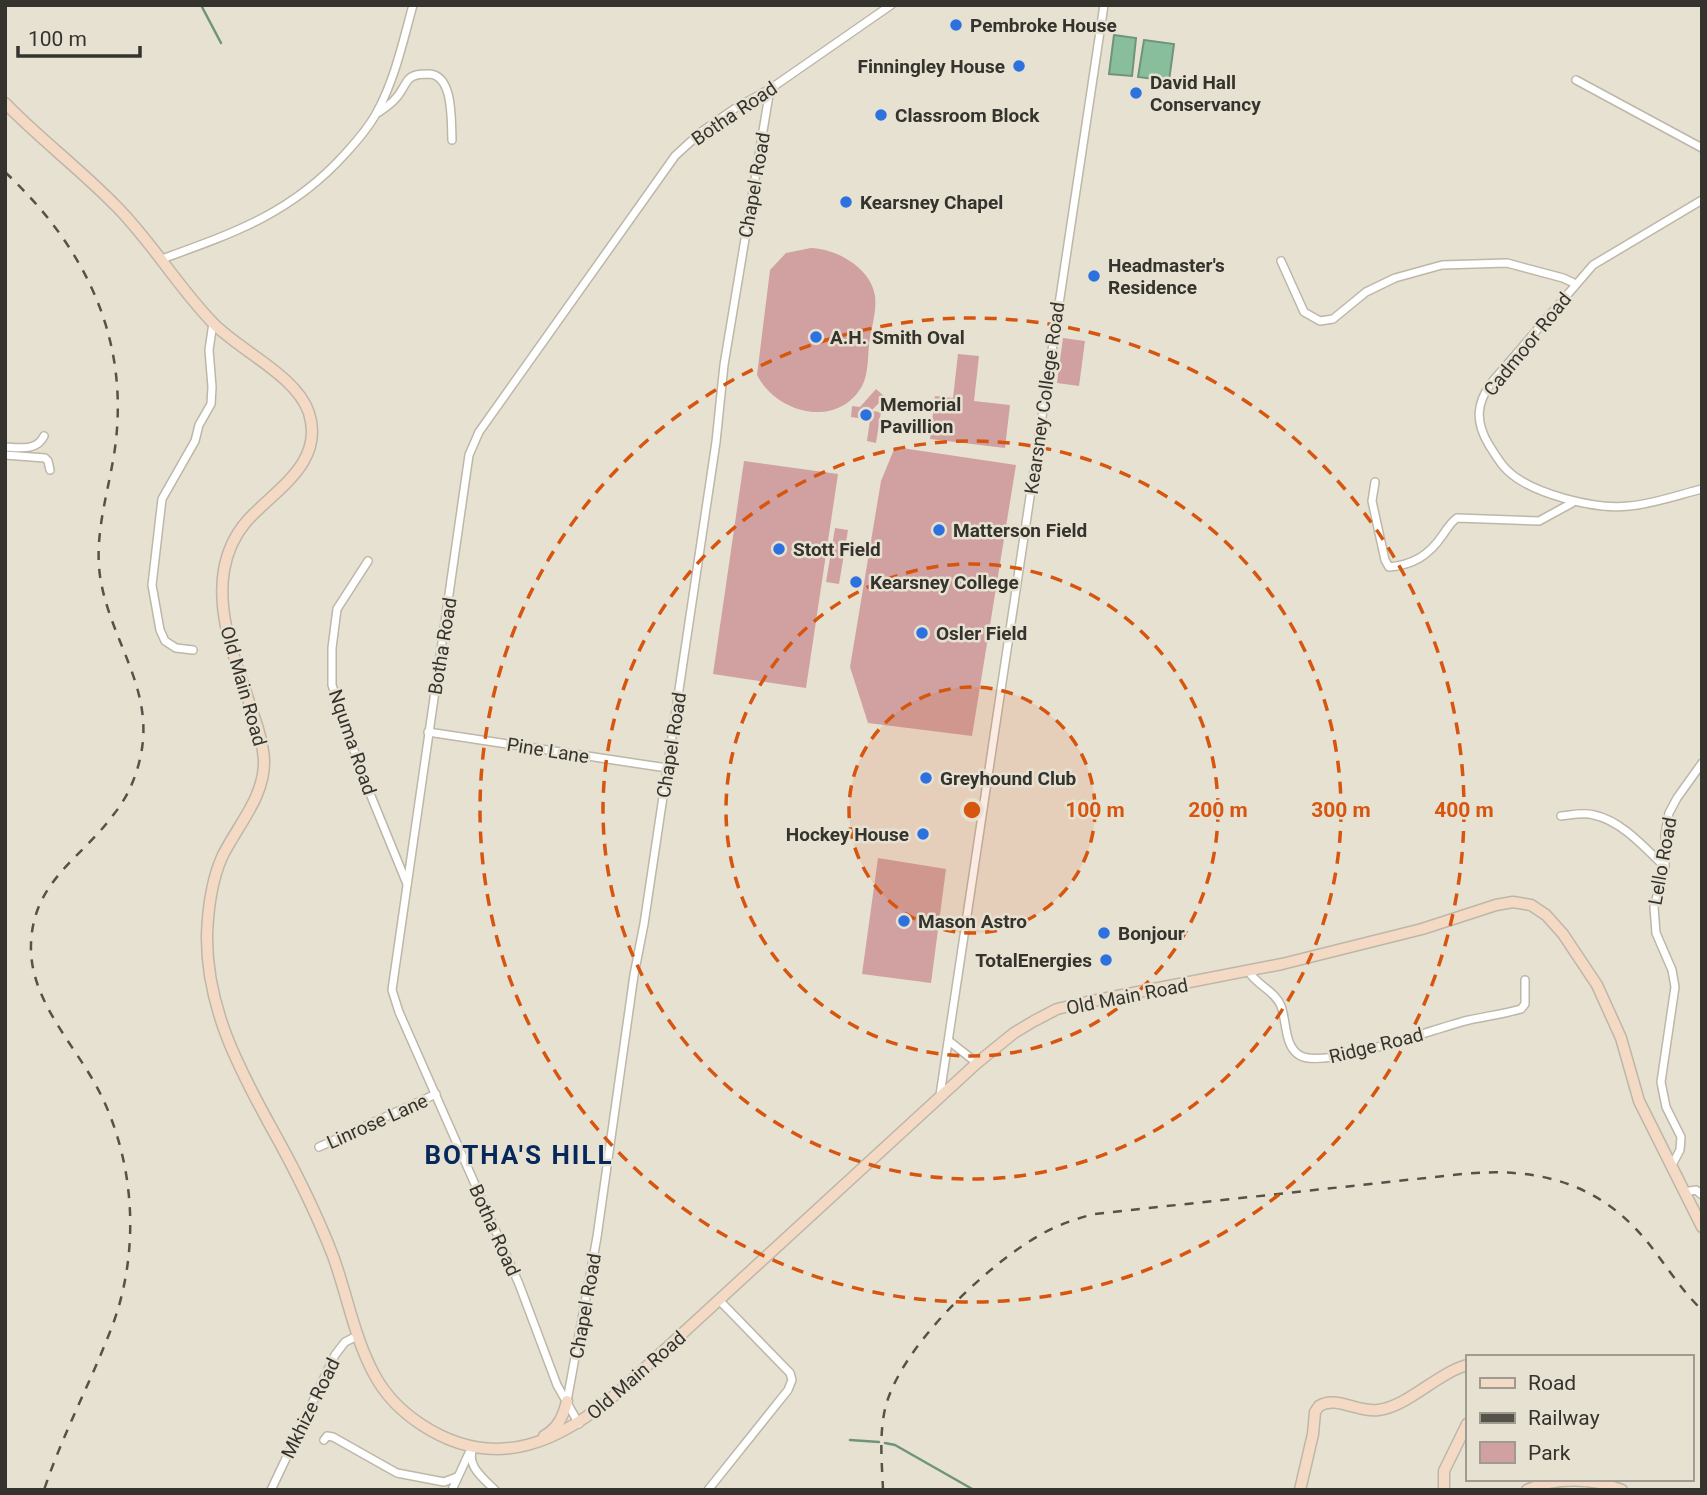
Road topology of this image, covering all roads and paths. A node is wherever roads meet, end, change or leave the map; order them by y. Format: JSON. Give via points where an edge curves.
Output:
{"nodes":[{"id":1,"x":413,"y":5,"type":"edge"},
{"id":2,"x":891,"y":5,"type":"edge"},
{"id":3,"x":1104,"y":5,"type":"edge"},
{"id":4,"x":1576,"y":80,"type":"dead end"},
{"id":5,"x":770,"y":89,"type":"junction"},
{"id":6,"x":5,"y":103,"type":"edge"},
{"id":7,"x":376,"y":115,"type":"junction"},
{"id":8,"x":452,"y":140,"type":"dead end"},
{"id":9,"x":1702,"y":148,"type":"edge"},
{"id":10,"x":1702,"y":200,"type":"edge"},
{"id":11,"x":162,"y":259,"type":"junction"},
{"id":12,"x":1281,"y":261,"type":"dead end"},
{"id":13,"x":1576,"y":284,"type":"junction"},
{"id":14,"x":213,"y":323,"type":"junction"},
{"id":15,"x":44,"y":436,"type":"dead end"},
{"id":16,"x":5,"y":447,"type":"edge"},
{"id":17,"x":5,"y":455,"type":"edge"},
{"id":18,"x":50,"y":470,"type":"dead end"},
{"id":19,"x":1375,"y":482,"type":"dead end"},
{"id":20,"x":1702,"y":489,"type":"edge"},
{"id":21,"x":1573,"y":502,"type":"junction"},
{"id":22,"x":368,"y":561,"type":"dead end"},
{"id":23,"x":193,"y":650,"type":"dead end"},
{"id":24,"x":428,"y":732,"type":"junction"},
{"id":25,"x":1702,"y":763,"type":"edge"},
{"id":26,"x":667,"y":768,"type":"junction"},
{"id":27,"x":1560,"y":816,"type":"dead end"},
{"id":28,"x":1665,"y":867,"type":"junction"},
{"id":29,"x":407,"y":884,"type":"junction"},
{"id":30,"x":1249,"y":972,"type":"junction"},
{"id":31,"x":1525,"y":980,"type":"dead end"},
{"id":32,"x":949,"y":1041,"type":"junction"},
{"id":33,"x":977,"y":1063,"type":"junction"},
{"id":34,"x":436,"y":1094,"type":"junction"},
{"id":35,"x":940,"y":1095,"type":"junction"},
{"id":36,"x":319,"y":1147,"type":"dead end"},
{"id":37,"x":1671,"y":1167,"type":"junction"},
{"id":38,"x":1684,"y":1192,"type":"junction"},
{"id":39,"x":1702,"y":1195,"type":"edge"},
{"id":40,"x":1702,"y":1227,"type":"edge"},
{"id":41,"x":719,"y":1300,"type":"junction"},
{"id":42,"x":359,"y":1335,"type":"junction"},
{"id":43,"x":1466,"y":1365,"type":"edge"},
{"id":44,"x":567,"y":1401,"type":"junction"},
{"id":45,"x":579,"y":1424,"type":"junction"},
{"id":46,"x":1466,"y":1426,"type":"edge"},
{"id":47,"x":324,"y":1440,"type":"dead end"},
{"id":48,"x":473,"y":1446,"type":"junction"},
{"id":49,"x":528,"y":1446,"type":"junction"},
{"id":50,"x":457,"y":1477,"type":"junction"},
{"id":51,"x":271,"y":1490,"type":"edge"},
{"id":52,"x":452,"y":1490,"type":"edge"},
{"id":53,"x":495,"y":1490,"type":"edge"},
{"id":54,"x":708,"y":1490,"type":"edge"},
{"id":55,"x":1300,"y":1490,"type":"edge"},
{"id":56,"x":1444,"y":1490,"type":"edge"},
{"id":57,"x":1527,"y":1490,"type":"edge"},
{"id":58,"x":1622,"y":1490,"type":"edge"}],
"edges":[{"from":1,"to":7,"type":"street"},
{"from":2,"to":5,"type":"street","name":"Botha Road"},
{"from":3,"to":32,"type":"street","name":"Kearsney College Road"},
{"from":4,"to":9,"type":"street"},
{"from":5,"to":24,"type":"street","name":"Botha Road","via":[[701,132],[675,156],[472,444]]},
{"from":5,"to":26,"type":"street","name":"Chapel Road","via":[[724,365]]},
{"from":6,"to":11,"type":"main road","name":"Old Main Road","via":[[118,208]]},
{"from":7,"to":8,"type":"street","via":[[397,98],[409,79],[433,74],[447,90]]},
{"from":7,"to":11,"type":"street","via":[[337,163],[295,200],[248,226]]},
{"from":10,"to":13,"type":"street","name":"Cadmoor Road","via":[[1601,259]]},
{"from":11,"to":14,"type":"main road","name":"Old Main Road"},
{"from":12,"to":13,"type":"street","via":[[1304,312],[1320,321],[1333,319],[1366,292],[1395,278],[1443,265],[1507,263]]},
{"from":13,"to":21,"type":"street","name":"Cadmoor Road","via":[[1492,382],[1478,410],[1486,440],[1508,471]]},
{"from":14,"to":23,"type":"street","via":[[211,404],[162,499],[152,585],[165,642]]},
{"from":14,"to":42,"type":"main road","name":"Old Main Road","via":[[296,390],[308,411],[312,433],[299,470],[246,521],[225,565],[224,617],[264,761],[256,797],[213,883],[208,962],[214,1001],[228,1042],[333,1255]]},
{"from":15,"to":16,"type":"street","via":[[32,447]]},
{"from":17,"to":18,"type":"street","via":[[45,458]]},
{"from":19,"to":21,"type":"street","via":[[1373,501],[1389,567],[1426,554],[1457,518],[1539,521]]},
{"from":20,"to":21,"type":"street","name":"Cadmoor Road","via":[[1627,507]]},
{"from":22,"to":29,"type":"street","name":"Nquma Road","via":[[337,609],[332,685]]},
{"from":24,"to":26,"type":"street","name":"Pine Lane"},
{"from":24,"to":29,"type":"street","name":"Botha Road"},
{"from":25,"to":28,"type":"street","name":"Lello Road","via":[[1670,813]]},
{"from":26,"to":44,"type":"street","name":"Chapel Road","via":[[597,1237]]},
{"from":27,"to":28,"type":"street","via":[[1604,818],[1642,844]]},
{"from":28,"to":37,"type":"street","name":"Lello Road","via":[[1653,915],[1675,987],[1661,1082],[1666,1107],[1681,1137]]},
{"from":29,"to":34,"type":"street","name":"Botha Road","via":[[392,990]]},
{"from":30,"to":31,"type":"street","name":"Ridge Road","via":[[1280,1003],[1297,1054],[1314,1059],[1375,1048],[1521,1009]]},
{"from":30,"to":33,"type":"main road","name":"Old Main Road","via":[[1057,1009],[1014,1033]]},
{"from":30,"to":37,"type":"main road","name":"Old Main Road","via":[[1422,929],[1496,905],[1531,905],[1563,934],[1597,985],[1621,1038],[1639,1101]]},
{"from":32,"to":33,"type":"street"},
{"from":32,"to":35,"type":"street","name":"Kearsney College Road"},
{"from":33,"to":35,"type":"main road","name":"Old Main Road"},
{"from":34,"to":36,"type":"street","name":"Linrose Lane"},
{"from":34,"to":44,"type":"street","name":"Botha Road"},
{"from":35,"to":41,"type":"main road","name":"Old Main Road"},
{"from":37,"to":38,"type":"main road","name":"Old Main Road"},
{"from":38,"to":39,"type":"street","via":[[1696,1190]]},
{"from":38,"to":40,"type":"main road","name":"Old Main Road"},
{"from":41,"to":45,"type":"main road","name":"Old Main Road"},
{"from":41,"to":54,"type":"street","via":[[792,1380]]},
{"from":42,"to":48,"type":"main road","name":"Old Main Road","via":[[374,1374],[400,1408],[429,1430]]},
{"from":42,"to":51,"type":"street","name":"Mkhize Road","via":[[345,1342],[335,1355]]},
{"from":43,"to":55,"type":"main road","via":[[1396,1405],[1378,1410],[1331,1402],[1318,1406]]},
{"from":44,"to":45,"type":"street","name":"Botha Road"},
{"from":44,"to":49,"type":"main road","via":[[557,1426]]},
{"from":45,"to":49,"type":"main road","name":"Old Main Road"},
{"from":46,"to":56,"type":"main road","via":[[1444,1471]]},
{"from":47,"to":50,"type":"street","via":[[333,1437],[397,1474],[444,1482]]},
{"from":48,"to":49,"type":"main road","name":"Old Main Road"},
{"from":48,"to":50,"type":"street"},
{"from":48,"to":53,"type":"street","via":[[473,1465]]},
{"from":50,"to":52,"type":"street"},
{"from":57,"to":58,"type":"main road","via":[[1584,1481]]}]}
